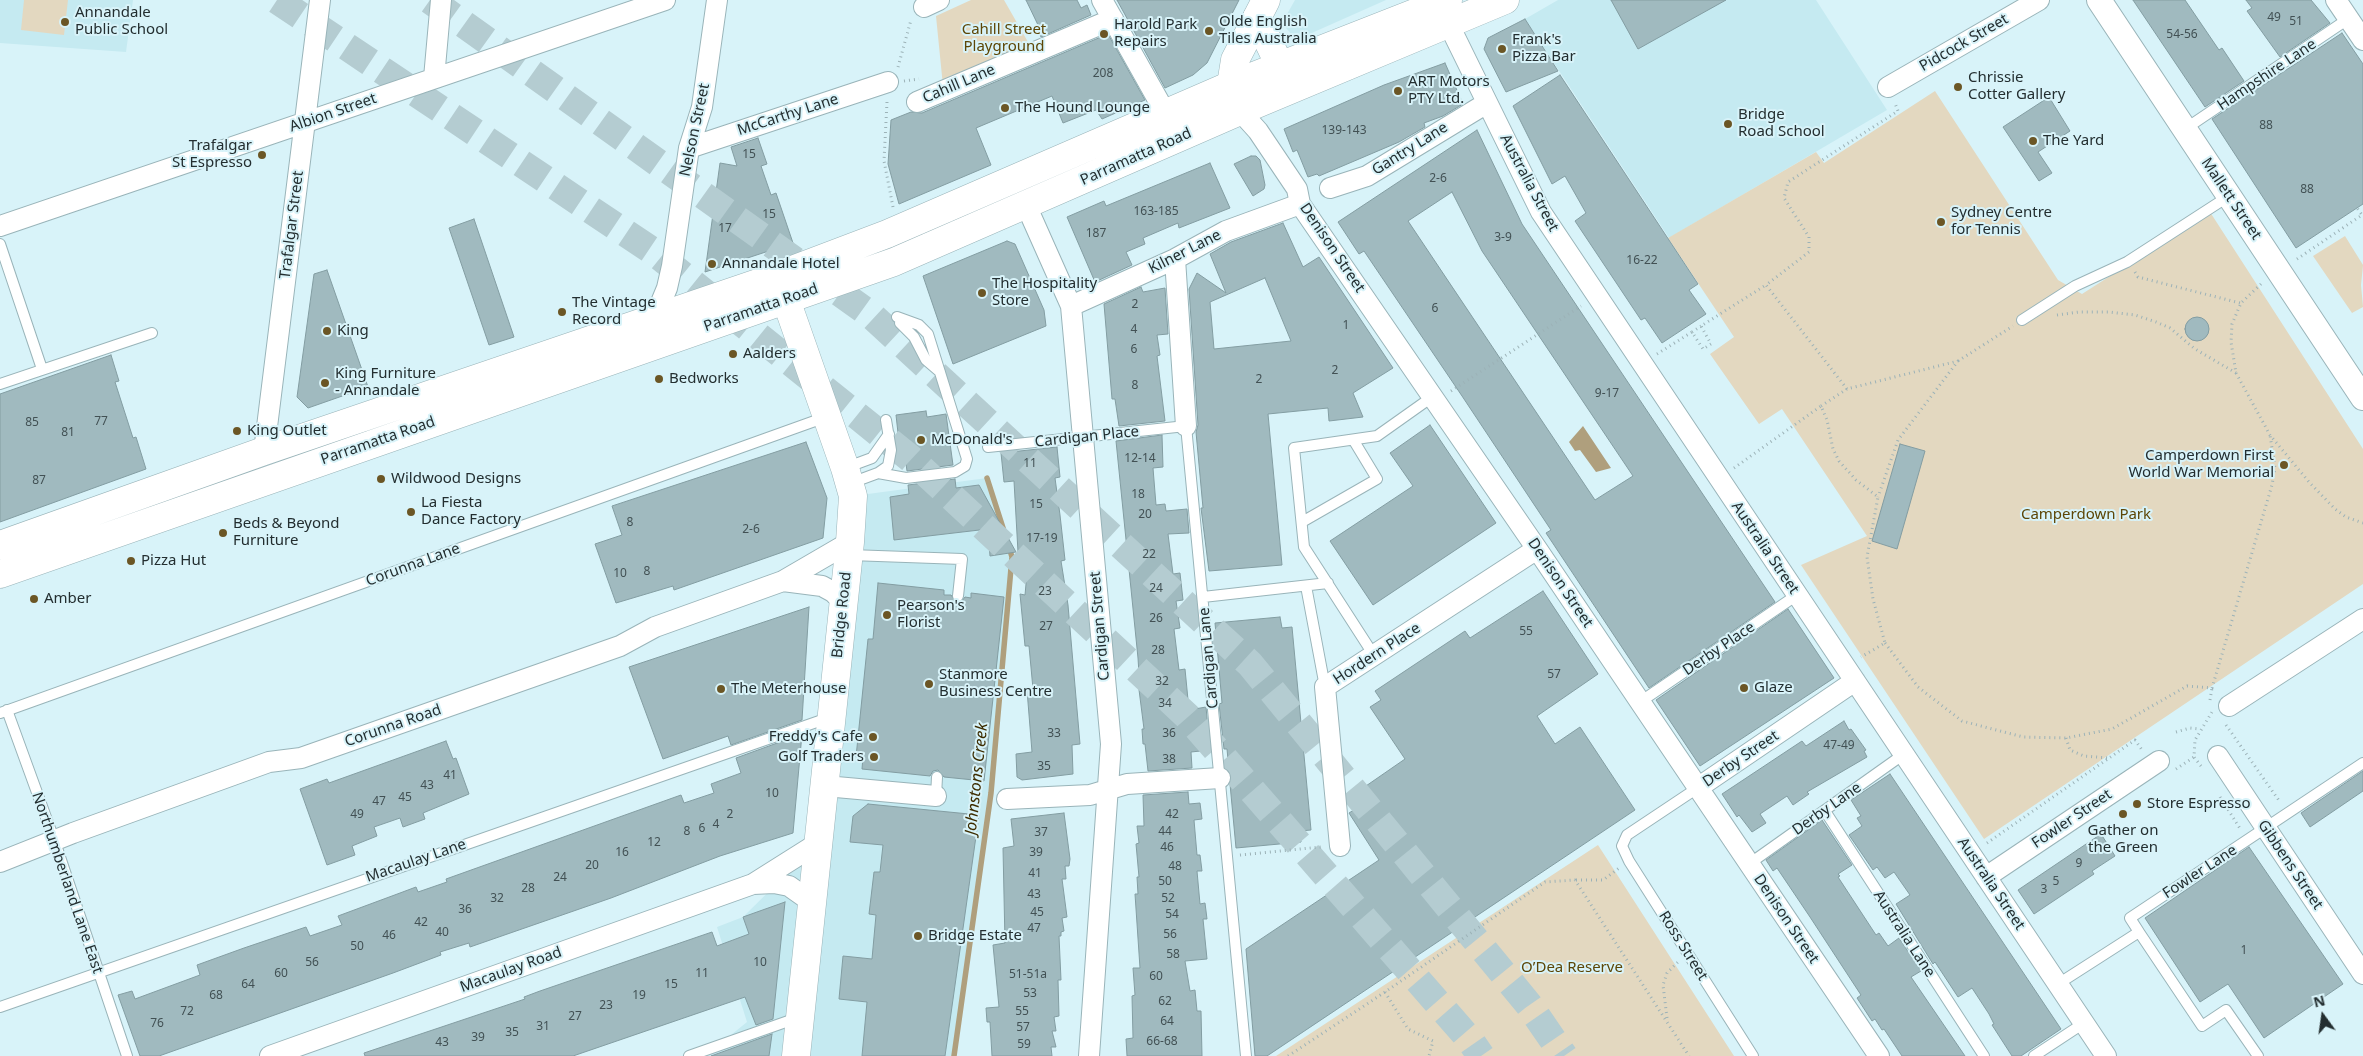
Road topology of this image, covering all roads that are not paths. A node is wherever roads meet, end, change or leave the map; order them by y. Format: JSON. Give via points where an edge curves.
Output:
{"nodes":[{"id":1,"x":320,"y":0,"type":"edge"},
{"id":2,"x":441,"y":0,"type":"edge"},
{"id":3,"x":665,"y":0,"type":"edge"},
{"id":4,"x":718,"y":0,"type":"edge"},
{"id":5,"x":1102,"y":0,"type":"edge"},
{"id":6,"x":1505,"y":0,"type":"edge"},
{"id":7,"x":2039,"y":0,"type":"edge"},
{"id":8,"x":2099,"y":0,"type":"edge"},
{"id":9,"x":2336,"y":0,"type":"edge"},
{"id":10,"x":1440,"y":8,"type":"edge"},
{"id":11,"x":1262,"y":9,"type":"edge"},
{"id":12,"x":1113,"y":19,"type":"junction"},
{"id":13,"x":2348,"y":20,"type":"junction"},
{"id":14,"x":2363,"y":40,"type":"edge"},
{"id":15,"x":1280,"y":66,"type":"junction"},
{"id":16,"x":434,"y":78,"type":"junction"},
{"id":17,"x":891,"y":85,"type":"road end"},
{"id":18,"x":1231,"y":85,"type":"junction"},
{"id":19,"x":1888,"y":87,"type":"road end"},
{"id":20,"x":917,"y":102,"type":"dead end"},
{"id":21,"x":1487,"y":103,"type":"junction"},
{"id":22,"x":1240,"y":111,"type":"junction"},
{"id":23,"x":1166,"y":114,"type":"junction"},
{"id":24,"x":305,"y":122,"type":"junction"},
{"id":25,"x":2185,"y":129,"type":"junction"},
{"id":26,"x":689,"y":148,"type":"junction"},
{"id":27,"x":1330,"y":188,"type":"dead end"},
{"id":28,"x":2230,"y":196,"type":"junction"},
{"id":29,"x":1300,"y":204,"type":"junction"},
{"id":30,"x":1026,"y":205,"type":"junction"},
{"id":31,"x":0,"y":226,"type":"edge"},
{"id":32,"x":0,"y":244,"type":"edge"},
{"id":33,"x":1175,"y":259,"type":"junction"},
{"id":34,"x":782,"y":287,"type":"junction"},
{"id":35,"x":1071,"y":306,"type":"junction"},
{"id":36,"x":655,"y":317,"type":"junction"},
{"id":37,"x":899,"y":320,"type":"dead end"},
{"id":38,"x":2022,"y":320,"type":"road end"},
{"id":39,"x":152,"y":333,"type":"dead end"},
{"id":40,"x":42,"y":370,"type":"junction"},
{"id":41,"x":0,"y":384,"type":"edge"},
{"id":42,"x":1432,"y":397,"type":"junction"},
{"id":43,"x":2363,"y":398,"type":"edge"},
{"id":44,"x":826,"y":416,"type":"junction"},
{"id":45,"x":886,"y":420,"type":"dead end"},
{"id":46,"x":1186,"y":426,"type":"junction"},
{"id":47,"x":889,"y":434,"type":"junction"},
{"id":48,"x":1083,"y":438,"type":"junction"},
{"id":49,"x":1354,"y":441,"type":"junction"},
{"id":50,"x":988,"y":446,"type":"dead end"},
{"id":51,"x":264,"y":451,"type":"junction"},
{"id":52,"x":878,"y":473,"type":"junction"},
{"id":53,"x":848,"y":476,"type":"junction"},
{"id":54,"x":1302,"y":522,"type":"junction"},
{"id":55,"x":0,"y":545,"type":"edge"},
{"id":56,"x":849,"y":549,"type":"junction"},
{"id":57,"x":1537,"y":549,"type":"junction"},
{"id":58,"x":0,"y":574,"type":"edge"},
{"id":59,"x":783,"y":581,"type":"junction"},
{"id":60,"x":1328,"y":583,"type":"junction"},
{"id":61,"x":1306,"y":586,"type":"junction"},
{"id":62,"x":1797,"y":595,"type":"junction"},
{"id":63,"x":958,"y":596,"type":"dead end"},
{"id":64,"x":1203,"y":597,"type":"junction"},
{"id":65,"x":844,"y":603,"type":"junction"},
{"id":66,"x":2363,"y":619,"type":"edge"},
{"id":67,"x":1375,"y":657,"type":"junction"},
{"id":68,"x":1850,"y":674,"type":"junction"},
{"id":69,"x":1325,"y":688,"type":"junction"},
{"id":70,"x":1640,"y":702,"type":"junction"},
{"id":71,"x":2229,"y":706,"type":"road end"},
{"id":72,"x":3,"y":712,"type":"edge"},
{"id":73,"x":832,"y":717,"type":"junction"},
{"id":74,"x":1904,"y":754,"type":"junction"},
{"id":75,"x":2218,"y":756,"type":"dead end"},
{"id":76,"x":2159,"y":761,"type":"dead end"},
{"id":77,"x":2363,"y":763,"type":"edge"},
{"id":78,"x":1220,"y":778,"type":"junction"},
{"id":79,"x":825,"y":786,"type":"junction"},
{"id":80,"x":936,"y":786,"type":"dead end"},
{"id":81,"x":1699,"y":787,"type":"junction"},
{"id":82,"x":1107,"y":790,"type":"junction"},
{"id":83,"x":1007,"y":799,"type":"dead end"},
{"id":84,"x":1825,"y":811,"type":"junction"},
{"id":85,"x":2266,"y":829,"type":"junction"},
{"id":86,"x":1627,"y":835,"type":"joint"},
{"id":87,"x":54,"y":842,"type":"junction"},
{"id":88,"x":818,"y":843,"type":"junction"},
{"id":89,"x":1340,"y":846,"type":"road end"},
{"id":90,"x":0,"y":862,"type":"edge"},
{"id":91,"x":1749,"y":864,"type":"junction"},
{"id":92,"x":1986,"y":876,"type":"junction"},
{"id":93,"x":753,"y":884,"type":"junction"},
{"id":94,"x":812,"y":907,"type":"junction"},
{"id":95,"x":2139,"y":932,"type":"junction"},
{"id":96,"x":98,"y":972,"type":"junction"},
{"id":97,"x":2363,"y":974,"type":"edge"},
{"id":98,"x":2058,"y":984,"type":"junction"},
{"id":99,"x":0,"y":1007,"type":"edge"},
{"id":100,"x":800,"y":1017,"type":"junction"},
{"id":101,"x":2084,"y":1023,"type":"junction"},
{"id":102,"x":127,"y":1056,"type":"edge"},
{"id":103,"x":270,"y":1056,"type":"edge"},
{"id":104,"x":689,"y":1056,"type":"edge"},
{"id":105,"x":796,"y":1056,"type":"edge"},
{"id":106,"x":1089,"y":1056,"type":"edge"},
{"id":107,"x":1246,"y":1056,"type":"edge"},
{"id":108,"x":1753,"y":1056,"type":"edge"},
{"id":109,"x":1880,"y":1056,"type":"edge"},
{"id":110,"x":1984,"y":1056,"type":"edge"},
{"id":111,"x":2034,"y":1056,"type":"edge"},
{"id":112,"x":2106,"y":1056,"type":"edge"},
{"id":113,"x":2258,"y":1056,"type":"edge"}],
"edges":[{"from":1,"to":24,"type":"street","name":"Trafalgar Street"},
{"from":2,"to":16,"type":"street"},
{"from":3,"to":16,"type":"street","name":"Albion Street"},
{"from":4,"to":26,"type":"street","name":"Nelson Street","via":[[702,107]]},
{"from":5,"to":12,"type":"street"},
{"from":6,"to":10,"type":"main road","name":"Parramatta Road"},
{"from":7,"to":19,"type":"street","name":"Pidcock Street"},
{"from":8,"to":25,"type":"street","name":"Mallett Street"},
{"from":9,"to":13,"type":"street"},
{"from":10,"to":15,"type":"main road","name":"Parramatta Road"},
{"from":10,"to":21,"type":"street","name":"Australia Street"},
{"from":10,"to":22,"type":"main road","name":"Parramatta Road"},
{"from":11,"to":15,"type":"main road"},
{"from":11,"to":18,"type":"main road","via":[[1233,64]]},
{"from":12,"to":20,"type":"street","name":"Cahill Lane"},
{"from":12,"to":23,"type":"street"},
{"from":13,"to":14,"type":"street"},
{"from":13,"to":25,"type":"lane","name":"Hampshire Lane"},
{"from":15,"to":18,"type":"main road","name":"Parramatta Road"},
{"from":16,"to":24,"type":"street","name":"Albion Street"},
{"from":17,"to":26,"type":"street","name":"McCarthy Lane"},
{"from":18,"to":22,"type":"main road"},
{"from":18,"to":23,"type":"main road","name":"Parramatta Road"},
{"from":21,"to":27,"type":"street","name":"Gantry Lane","via":[[1367,176]]},
{"from":21,"to":62,"type":"street","name":"Australia Street","via":[[1541,212]]},
{"from":22,"to":29,"type":"street","name":"Denison Street","via":[[1258,131],[1297,189]]},
{"from":22,"to":30,"type":"main road","name":"Parramatta Road"},
{"from":23,"to":34,"type":"main road","name":"Parramatta Road","via":[[1040,166]]},
{"from":24,"to":31,"type":"street","name":"Albion Street"},
{"from":24,"to":51,"type":"street","name":"Trafalgar Street"},
{"from":25,"to":28,"type":"street","name":"Mallett Street"},
{"from":26,"to":36,"type":"street","name":"Nelson Street","via":[[672,266]]},
{"from":28,"to":38,"type":"lane","via":[[2127,262],[2075,286]]},
{"from":28,"to":43,"type":"street","name":"Mallett Street"},
{"from":29,"to":33,"type":"street","name":"Kilner Lane","via":[[1226,231]]},
{"from":29,"to":42,"type":"street","name":"Denison Street"},
{"from":30,"to":34,"type":"main road","name":"Parramatta Road","via":[[894,262]]},
{"from":30,"to":35,"type":"street","name":"Cardigan Street"},
{"from":32,"to":40,"type":"lane"},
{"from":33,"to":35,"type":"street","name":"Kilner Lane"},
{"from":33,"to":46,"type":"street","name":"Cardigan Lane"},
{"from":34,"to":36,"type":"main road","name":"Parramatta Road"},
{"from":34,"to":44,"type":"main road","name":"Bridge Road"},
{"from":34,"to":58,"type":"main road","name":"Parramatta Road"},
{"from":35,"to":48,"type":"street","name":"Cardigan Street"},
{"from":36,"to":51,"type":"main road","name":"Parramatta Road"},
{"from":37,"to":52,"type":"lane","via":[[925,329],[967,460],[965,466],[955,472],[906,478]]},
{"from":39,"to":40,"type":"lane"},
{"from":40,"to":41,"type":"lane"},
{"from":42,"to":49,"type":"lane","via":[[1377,436]]},
{"from":42,"to":57,"type":"street","name":"Denison Street"},
{"from":44,"to":53,"type":"main road","name":"Bridge Road"},
{"from":44,"to":72,"type":"lane","name":"Corunna Lane"},
{"from":45,"to":47,"type":"lane"},
{"from":46,"to":48,"type":"lane","name":"Cardigan Place"},
{"from":46,"to":64,"type":"lane","name":"Cardigan Lane"},
{"from":47,"to":52,"type":"lane","via":[[891,458],[888,466]]},
{"from":47,"to":53,"type":"lane","via":[[872,458]]},
{"from":48,"to":50,"type":"lane","name":"Cardigan Place"},
{"from":48,"to":82,"type":"street","name":"Cardigan Street","via":[[1110,744]]},
{"from":49,"to":54,"type":"lane","via":[[1376,479]]},
{"from":49,"to":54,"type":"lane","via":[[1294,448]]},
{"from":51,"to":55,"type":"main road","name":"Parramatta Road"},
{"from":52,"to":53,"type":"lane"},
{"from":53,"to":56,"type":"main road","name":"Bridge Road","via":[[853,514]]},
{"from":54,"to":60,"type":"lane","via":[[1304,547]]},
{"from":56,"to":59,"type":"street","name":"Corunna Road"},
{"from":56,"to":63,"type":"lane","via":[[962,559]]},
{"from":56,"to":65,"type":"main road","name":"Bridge Road"},
{"from":57,"to":67,"type":"street","name":"Hordern Place"},
{"from":57,"to":70,"type":"street","name":"Denison Street"},
{"from":59,"to":65,"type":"street","name":"Corunna Road","via":[[822,586]]},
{"from":59,"to":87,"type":"street","name":"Corunna Road","via":[[655,627],[620,646],[302,758],[270,762]]},
{"from":60,"to":61,"type":"lane"},
{"from":60,"to":67,"type":"lane"},
{"from":61,"to":64,"type":"lane"},
{"from":61,"to":69,"type":"lane"},
{"from":62,"to":68,"type":"street","name":"Australia Street"},
{"from":62,"to":70,"type":"lane","name":"Derby Place"},
{"from":64,"to":78,"type":"lane","name":"Cardigan Lane"},
{"from":65,"to":73,"type":"main road","name":"Bridge Road"},
{"from":66,"to":71,"type":"street"},
{"from":67,"to":69,"type":"street","name":"Hordern Place"},
{"from":68,"to":74,"type":"street","name":"Australia Street"},
{"from":68,"to":81,"type":"street","name":"Derby Street"},
{"from":69,"to":89,"type":"street","name":"Hordern Place"},
{"from":70,"to":81,"type":"street","name":"Denison Street"},
{"from":72,"to":87,"type":"lane","name":"Northumberland Lane East"},
{"from":73,"to":79,"type":"main road","name":"Bridge Road"},
{"from":73,"to":96,"type":"lane","name":"Macaulay Lane"},
{"from":74,"to":84,"type":"lane","name":"Derby Lane"},
{"from":74,"to":92,"type":"street","name":"Australia Street"},
{"from":75,"to":85,"type":"street","name":"Gibbens Street"},
{"from":76,"to":92,"type":"street","name":"Fowler Street"},
{"from":77,"to":85,"type":"lane","name":"Fowler Lane"},
{"from":78,"to":82,"type":"street","via":[[1127,784]]},
{"from":78,"to":107,"type":"lane","name":"Cardigan Lane"},
{"from":79,"to":80,"type":"street"},
{"from":79,"to":88,"type":"main road","name":"Bridge Road"},
{"from":81,"to":86,"type":"lane","name":"Derby Street"},
{"from":81,"to":91,"type":"street","name":"Denison Street"},
{"from":82,"to":83,"type":"street","via":[[1090,795]]},
{"from":82,"to":106,"type":"street","name":"Cardigan Street"},
{"from":84,"to":91,"type":"lane","name":"Derby Lane"},
{"from":84,"to":110,"type":"lane","name":"Australia Lane"},
{"from":85,"to":95,"type":"lane","name":"Fowler Lane","via":[[2130,918]]},
{"from":85,"to":97,"type":"street","name":"Gibbens Street"},
{"from":86,"to":108,"type":"lane","name":"Ross Street","via":[[1622,846],[1629,861]]},
{"from":87,"to":90,"type":"street","name":"Corunna Road"},
{"from":87,"to":96,"type":"lane","name":"Northumberland Lane East"},
{"from":88,"to":93,"type":"street","name":"Macaulay Road"},
{"from":88,"to":94,"type":"main road","name":"Bridge Road"},
{"from":91,"to":109,"type":"street","name":"Denison Street"},
{"from":92,"to":98,"type":"street","name":"Australia Street"},
{"from":93,"to":94,"type":"street","name":"Macaulay Road","via":[[790,886]]},
{"from":93,"to":103,"type":"street","name":"Macaulay Road"},
{"from":94,"to":100,"type":"main road","name":"Bridge Road"},
{"from":95,"to":98,"type":"lane"},
{"from":95,"to":113,"type":"lane","via":[[2202,1026],[2226,1010]]},
{"from":96,"to":99,"type":"lane","name":"Macaulay Lane"},
{"from":96,"to":102,"type":"lane","name":"Northumberland Lane East"},
{"from":98,"to":101,"type":"street","name":"Australia Street"},
{"from":100,"to":104,"type":"lane"},
{"from":100,"to":105,"type":"main road","name":"Bridge Road"},
{"from":101,"to":111,"type":"lane"},
{"from":101,"to":112,"type":"street","name":"Australia Street"}]}
